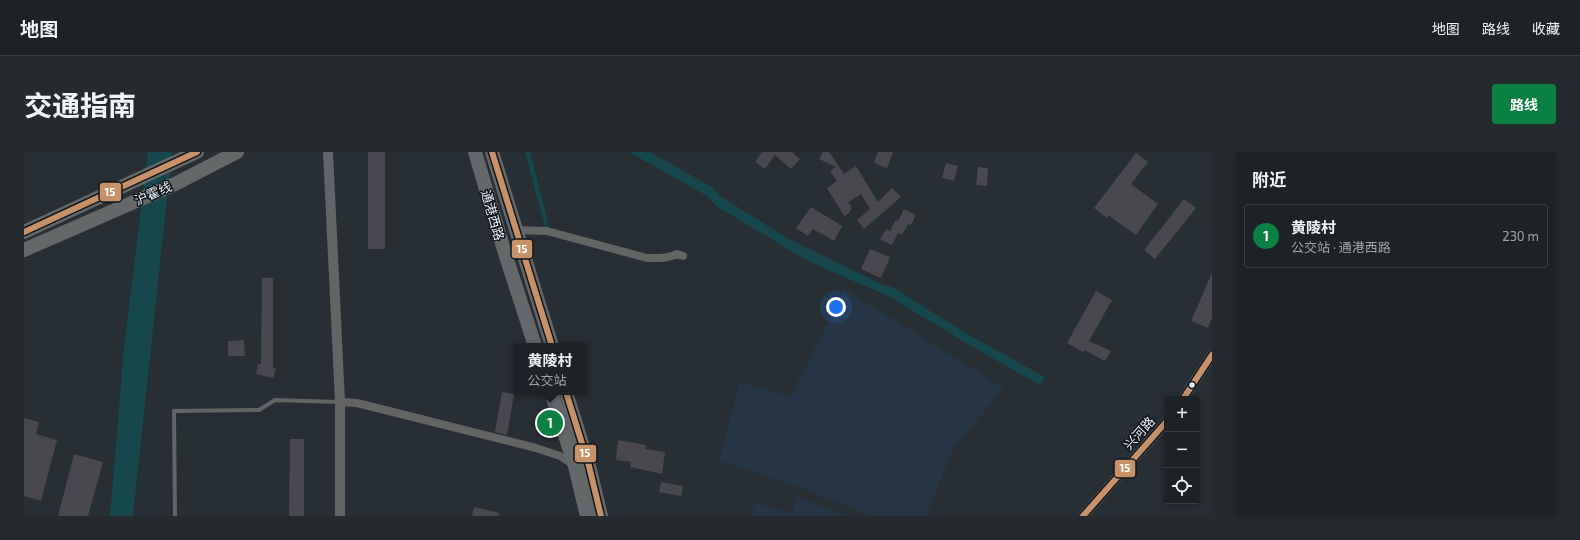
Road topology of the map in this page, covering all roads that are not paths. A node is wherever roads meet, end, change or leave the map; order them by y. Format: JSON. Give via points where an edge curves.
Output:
{"nodes":[{"id":1,"x":196,"y":152,"type":"edge"},
{"id":2,"x":237,"y":152,"type":"edge"},
{"id":3,"x":328,"y":152,"type":"edge"},
{"id":4,"x":475,"y":152,"type":"edge"},
{"id":5,"x":492,"y":152,"type":"edge"},
{"id":6,"x":515,"y":230,"type":"junction"},
{"id":7,"x":24,"y":232,"type":"edge"},
{"id":8,"x":24,"y":250,"type":"edge"},
{"id":9,"x":683,"y":256,"type":"dead end"},
{"id":10,"x":534,"y":343,"type":"edge"},
{"id":11,"x":551,"y":343,"type":"edge"},
{"id":12,"x":1212,"y":355,"type":"edge"},
{"id":13,"x":551,"y":395,"type":"edge"},
{"id":14,"x":567,"y":395,"type":"edge"},
{"id":15,"x":1185,"y":396,"type":"edge"},
{"id":16,"x":340,"y":402,"type":"junction"},
{"id":17,"x":1164,"y":424,"type":"edge"},
{"id":18,"x":575,"y":466,"type":"junction"},
{"id":19,"x":175,"y":516,"type":"edge"},
{"id":20,"x":340,"y":516,"type":"edge"},
{"id":21,"x":587,"y":516,"type":"edge"},
{"id":22,"x":602,"y":516,"type":"edge"},
{"id":23,"x":1083,"y":516,"type":"edge"}],
"edges":[{"from":1,"to":7,"type":"highway","name":"沪霍线"},
{"from":2,"to":8,"type":"highway","name":"沪霍线","via":[[175,184]]},
{"from":3,"to":16,"type":"street"},
{"from":4,"to":10,"type":"highway","name":"通港西路"},
{"from":5,"to":6,"type":"highway","name":"通港西路"},
{"from":6,"to":9,"type":"street","via":[[547,231],[647,258],[677,254]]},
{"from":6,"to":11,"type":"highway","name":"通港西路"},
{"from":12,"to":15,"type":"street"},
{"from":13,"to":18,"type":"highway"},
{"from":14,"to":22,"type":"highway"},
{"from":16,"to":18,"type":"street","via":[[357,403],[536,448],[560,456]]},
{"from":16,"to":19,"type":"lane","via":[[275,400],[259,410],[174,411]]},
{"from":16,"to":20,"type":"street"},
{"from":17,"to":23,"type":"street","name":"兴河路"},
{"from":18,"to":21,"type":"highway"}]}
